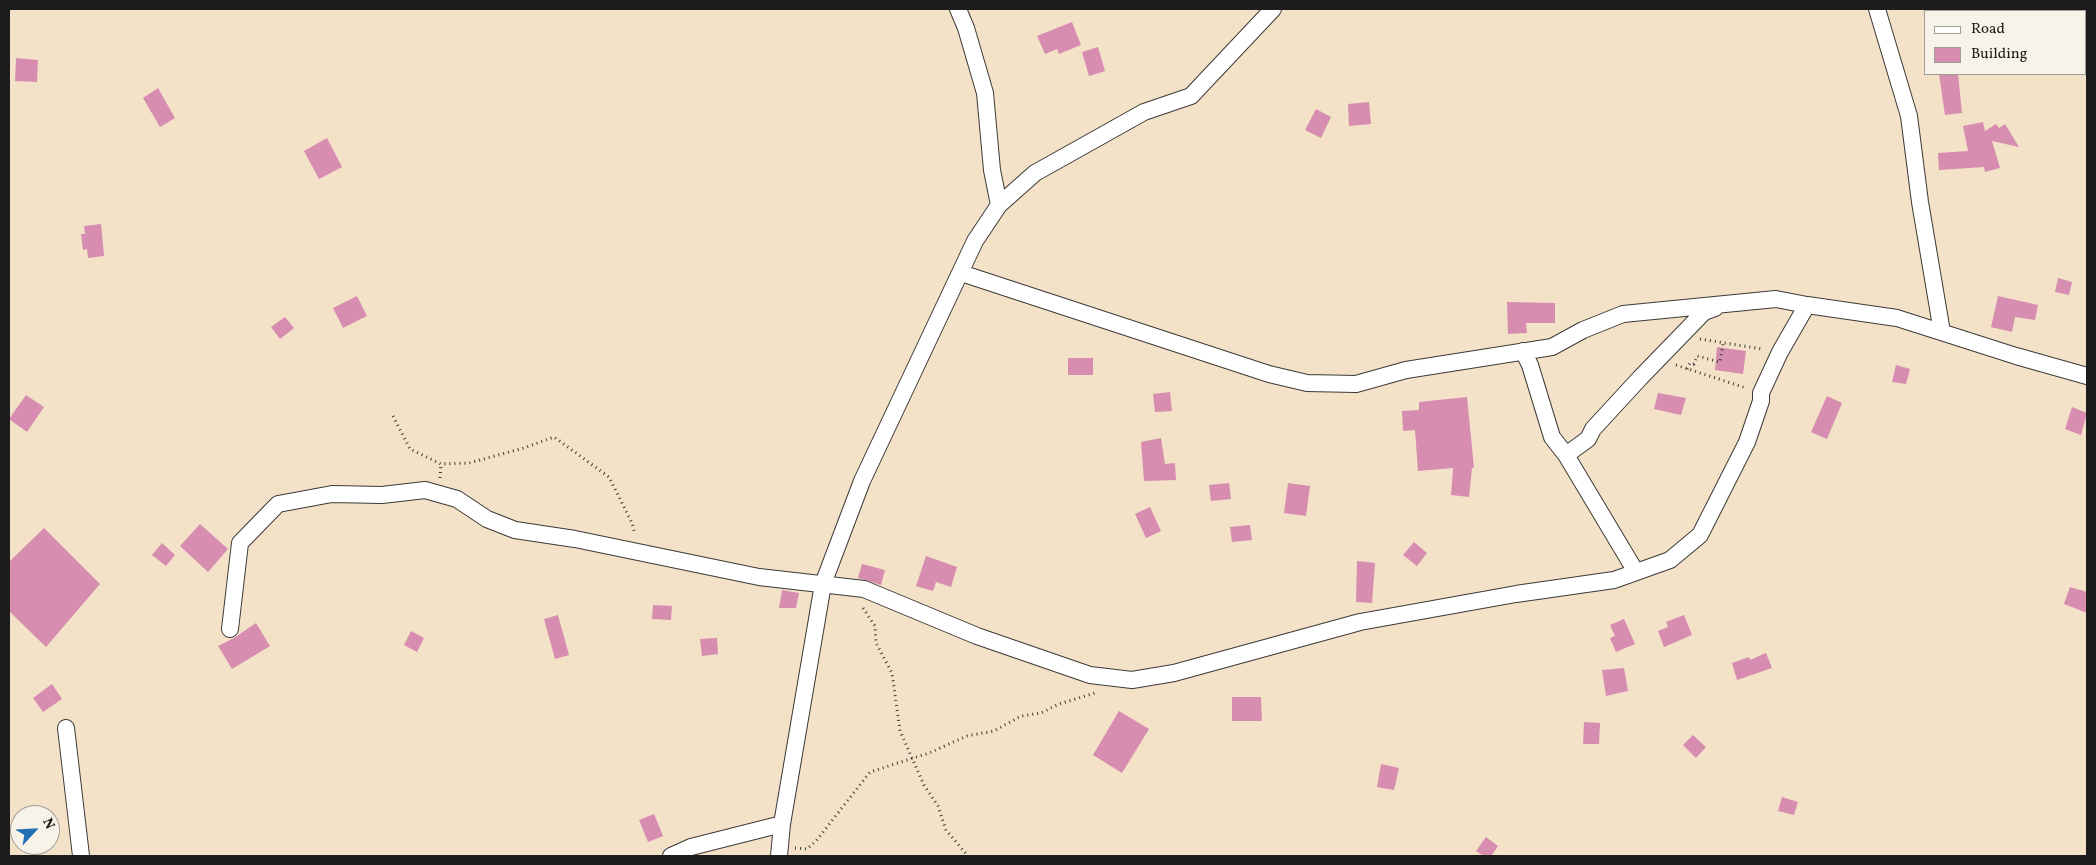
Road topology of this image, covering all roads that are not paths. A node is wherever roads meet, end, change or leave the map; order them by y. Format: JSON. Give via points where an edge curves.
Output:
{"nodes":[{"id":1,"x":958,"y":9,"type":"edge"},
{"id":2,"x":1274,"y":9,"type":"edge"},
{"id":3,"x":1877,"y":9,"type":"edge"},
{"id":4,"x":999,"y":206,"type":"junction"},
{"id":5,"x":961,"y":273,"type":"junction"},
{"id":6,"x":1727,"y":304,"type":"junction"},
{"id":7,"x":1808,"y":305,"type":"junction"},
{"id":8,"x":1942,"y":332,"type":"junction"},
{"id":9,"x":1523,"y":351,"type":"junction"},
{"id":10,"x":2087,"y":376,"type":"edge"},
{"id":11,"x":1566,"y":455,"type":"junction"},
{"id":12,"x":1636,"y":572,"type":"junction"},
{"id":13,"x":823,"y":584,"type":"junction"},
{"id":14,"x":230,"y":629,"type":"dead end"},
{"id":15,"x":66,"y":728,"type":"dead end"},
{"id":16,"x":782,"y":824,"type":"junction"},
{"id":17,"x":779,"y":852,"type":"edge"},
{"id":18,"x":81,"y":856,"type":"edge"},
{"id":19,"x":671,"y":856,"type":"edge"}],
"edges":[{"from":1,"to":4,"type":"street","via":[[984,93]]},
{"from":2,"to":4,"type":"street","via":[[1192,96],[1144,112],[1035,173]]},
{"from":3,"to":8,"type":"street","via":[[1909,116]]},
{"from":4,"to":5,"type":"street","via":[[974,241]]},
{"from":5,"to":9,"type":"street","via":[[1269,374],[1307,383],[1356,384],[1406,370]]},
{"from":5,"to":13,"type":"street","via":[[862,481]]},
{"from":6,"to":7,"type":"street","via":[[1776,299]]},
{"from":6,"to":9,"type":"street","via":[[1623,314],[1552,347]]},
{"from":6,"to":11,"type":"street","via":[[1704,312],[1593,429],[1588,439]]},
{"from":7,"to":8,"type":"street","via":[[1897,318]]},
{"from":7,"to":12,"type":"street","via":[[1761,392],[1747,442],[1700,534],[1670,560]]},
{"from":8,"to":10,"type":"street"},
{"from":9,"to":11,"type":"street","via":[[1552,437]]},
{"from":11,"to":12,"type":"street"},
{"from":12,"to":13,"type":"street","via":[[1614,580],[1360,622],[1174,673],[1132,680],[1090,675],[976,636],[864,590]]},
{"from":13,"to":14,"type":"street","via":[[759,577],[575,539],[515,530],[487,519],[457,499],[425,490],[382,495],[332,494],[278,504],[240,543]]},
{"from":13,"to":16,"type":"street"},
{"from":15,"to":18,"type":"street"},
{"from":16,"to":17,"type":"street"},
{"from":16,"to":19,"type":"street","via":[[691,847]]}]}
